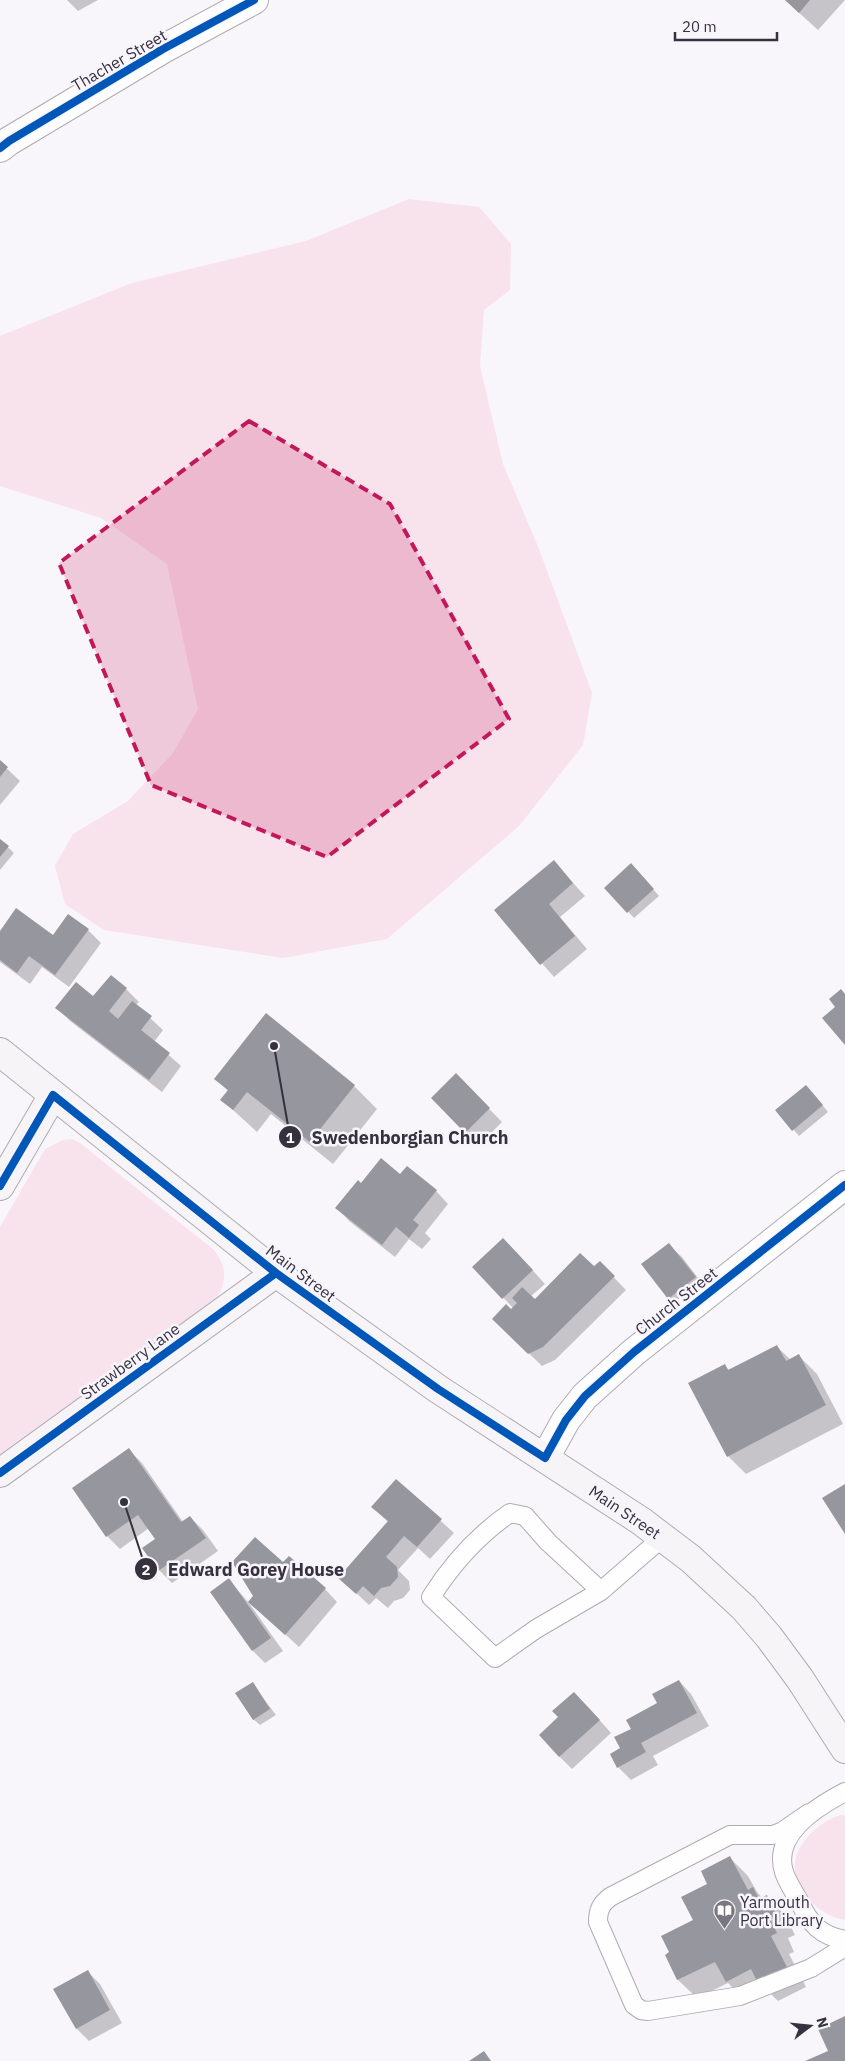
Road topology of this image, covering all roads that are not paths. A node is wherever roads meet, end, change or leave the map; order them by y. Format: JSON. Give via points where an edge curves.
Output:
{"nodes":[{"id":1,"x":254,"y":0,"type":"edge"},
{"id":2,"x":0,"y":148,"type":"edge"},
{"id":3,"x":0,"y":1052,"type":"edge"},
{"id":4,"x":53,"y":1095,"type":"junction"},
{"id":5,"x":845,"y":1185,"type":"edge"},
{"id":6,"x":0,"y":1186,"type":"edge"},
{"id":7,"x":276,"y":1273,"type":"junction"},
{"id":8,"x":545,"y":1458,"type":"junction"},
{"id":9,"x":0,"y":1472,"type":"edge"},
{"id":10,"x":663,"y":1537,"type":"junction"},
{"id":11,"x":601,"y":1591,"type":"junction"},
{"id":12,"x":845,"y":1749,"type":"edge"},
{"id":13,"x":845,"y":1792,"type":"edge"},
{"id":14,"x":809,"y":1813,"type":"junction"},
{"id":15,"x":845,"y":1940,"type":"edge"},
{"id":16,"x":845,"y":1947,"type":"edge"}],
"edges":[{"from":1,"to":2,"type":"street","name":"Thacher Street","via":[[163,49]]},
{"from":3,"to":4,"type":"main road","name":"Main Street"},
{"from":4,"to":6,"type":"main road"},
{"from":4,"to":7,"type":"main road","name":"Main Street"},
{"from":5,"to":8,"type":"street","name":"Church Street","via":[[634,1352],[585,1396],[566,1420]]},
{"from":7,"to":8,"type":"main road","name":"Main Street","via":[[438,1389]]},
{"from":7,"to":9,"type":"main road","name":"Strawberry Lane"},
{"from":8,"to":10,"type":"main road","name":"Main Street"},
{"from":10,"to":11,"type":"lane"},
{"from":10,"to":12,"type":"main road","name":"Main Street","via":[[720,1586],[769,1637]]},
{"from":11,"to":11,"type":"lane","via":[[525,1516],[510,1513],[491,1526],[448,1571],[431,1597],[495,1658]]},
{"from":13,"to":14,"type":"lane"},
{"from":14,"to":15,"type":"lane","via":[[784,1851],[784,1871],[809,1921],[831,1937]]},
{"from":14,"to":16,"type":"lane","via":[[772,1835],[730,1835],[610,1897],[598,1911],[598,1922],[634,2004],[648,2011],[740,1996],[811,1968]]}]}
